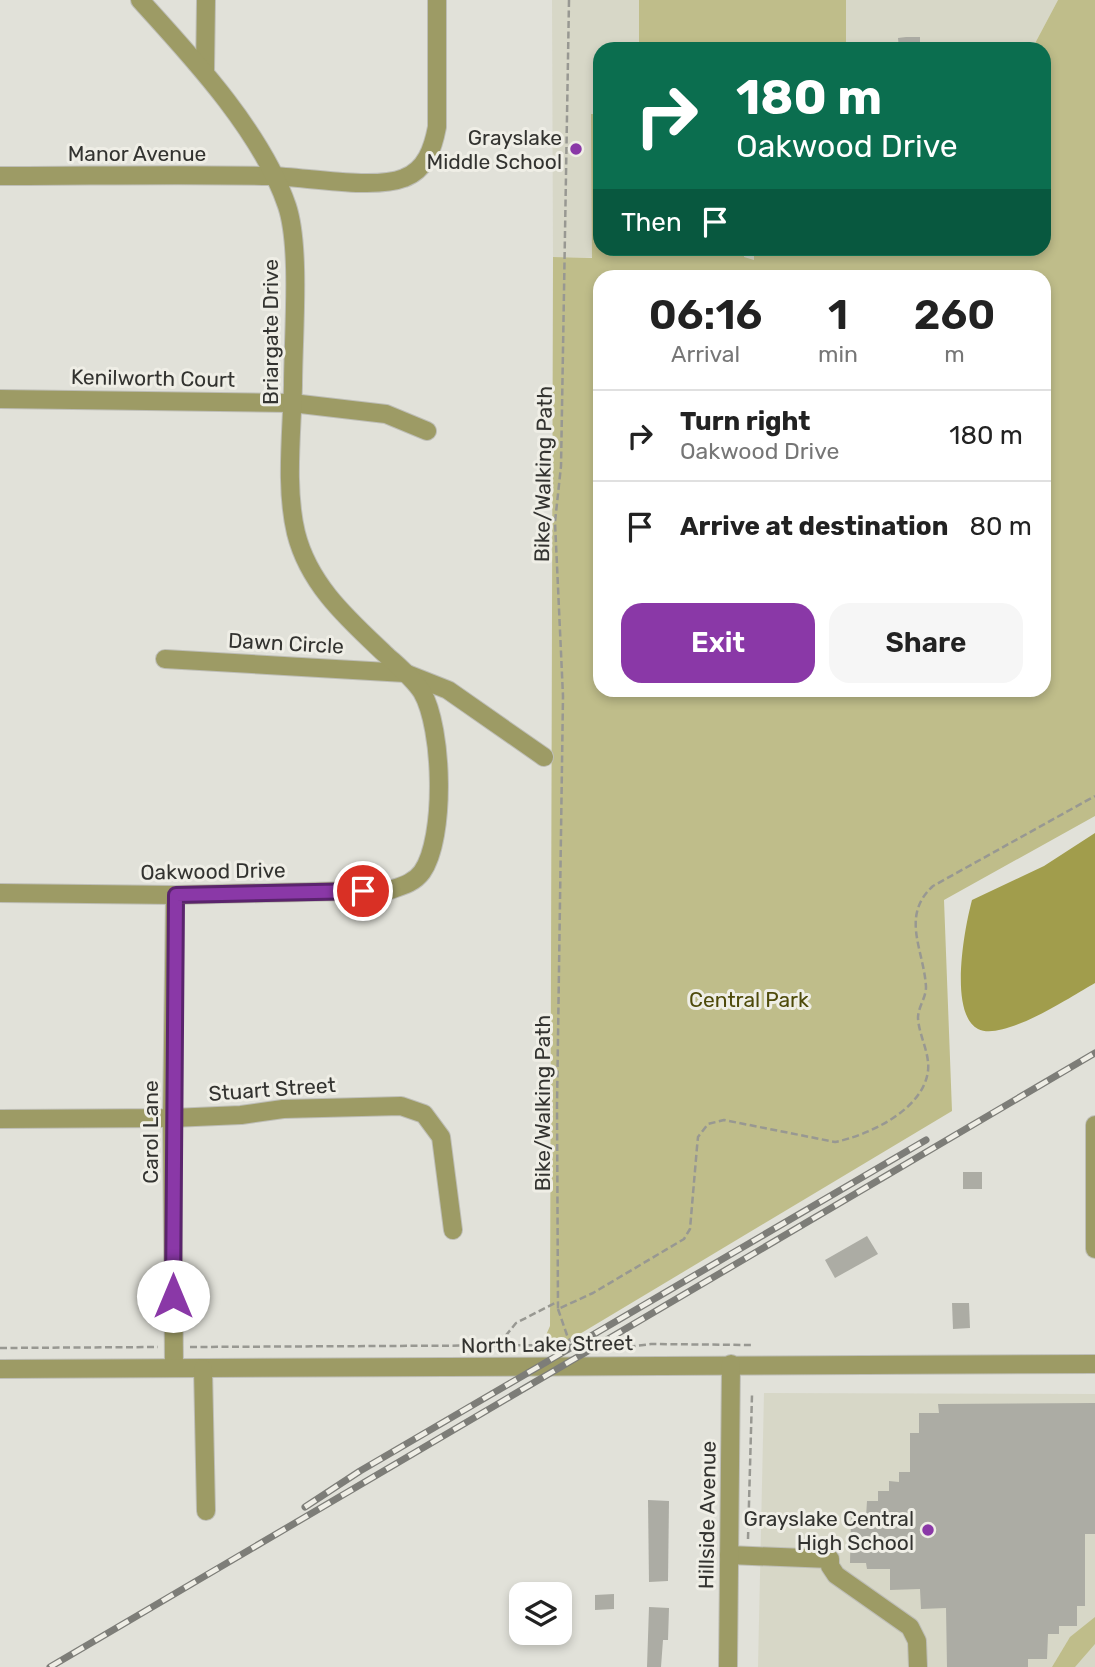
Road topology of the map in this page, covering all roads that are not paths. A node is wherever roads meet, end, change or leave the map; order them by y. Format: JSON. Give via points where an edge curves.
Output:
{"nodes":[{"id":1,"x":141,"y":0,"type":"edge"},
{"id":2,"x":205,"y":0,"type":"edge"},
{"id":3,"x":437,"y":0,"type":"edge"},
{"id":4,"x":205,"y":72,"type":"junction"},
{"id":5,"x":0,"y":176,"type":"edge"},
{"id":6,"x":274,"y":176,"type":"junction"},
{"id":7,"x":0,"y":399,"type":"edge"},
{"id":8,"x":292,"y":403,"type":"junction"},
{"id":9,"x":427,"y":430,"type":"dead end"},
{"id":10,"x":165,"y":659,"type":"dead end"},
{"id":11,"x":405,"y":673,"type":"junction"},
{"id":12,"x":544,"y":757,"type":"dead end"},
{"id":13,"x":421,"y":874,"type":"joint"},
{"id":14,"x":0,"y":893,"type":"edge"},
{"id":15,"x":176,"y":895,"type":"junction"},
{"id":16,"x":172,"y":1118,"type":"junction"},
{"id":17,"x":0,"y":1119,"type":"edge"},
{"id":18,"x":1095,"y":1125,"type":"edge"},
{"id":19,"x":453,"y":1230,"type":"dead end"},
{"id":20,"x":1095,"y":1249,"type":"edge"},
{"id":21,"x":731,"y":1364,"type":"junction"},
{"id":22,"x":1095,"y":1364,"type":"edge"},
{"id":23,"x":174,"y":1368,"type":"junction"},
{"id":24,"x":0,"y":1369,"type":"edge"},
{"id":25,"x":203,"y":1369,"type":"junction"},
{"id":26,"x":206,"y":1511,"type":"dead end"},
{"id":27,"x":738,"y":1555,"type":"junction"},
{"id":28,"x":728,"y":1667,"type":"edge"},
{"id":29,"x":918,"y":1667,"type":"edge"}],
"edges":[{"from":1,"to":4,"type":"street","name":"Briargate Drive"},
{"from":2,"to":4,"type":"street"},
{"from":3,"to":6,"type":"street","name":"Manor Avenue","via":[[436,127],[433,148],[416,172],[386,183]]},
{"from":4,"to":6,"type":"street","name":"Briargate Drive"},
{"from":5,"to":6,"type":"street","name":"Manor Avenue"},
{"from":6,"to":8,"type":"street","name":"Briargate Drive","via":[[288,207],[293,248]]},
{"from":7,"to":8,"type":"street","name":"Kenilworth Court"},
{"from":8,"to":9,"type":"street","name":"Kenilworth Court","via":[[386,414]]},
{"from":8,"to":11,"type":"street","name":"Briargate Drive","via":[[296,532],[312,572],[334,606]]},
{"from":10,"to":11,"type":"street","name":"Dawn Circle"},
{"from":11,"to":12,"type":"street","name":"Briargate Drive","via":[[448,690]]},
{"from":11,"to":13,"type":"street","name":"Briargate Drive","via":[[421,690],[432,713],[437,742],[436,820],[433,844]]},
{"from":13,"to":15,"type":"street","name":"Oakwood Drive","via":[[390,890]]},
{"from":14,"to":15,"type":"street","name":"Oakwood Drive"},
{"from":15,"to":16,"type":"street","name":"Carol Lane"},
{"from":16,"to":17,"type":"street","name":"Stuart Street"},
{"from":16,"to":19,"type":"street","name":"Stuart Street","via":[[363,1105],[401,1106],[424,1114],[441,1137]]},
{"from":16,"to":23,"type":"street","name":"Carol Lane"},
{"from":18,"to":20,"type":"street"},
{"from":21,"to":22,"type":"street","name":"North Lake Street"},
{"from":21,"to":25,"type":"street","name":"North Lake Street"},
{"from":21,"to":27,"type":"street","name":"Hillside Avenue"},
{"from":23,"to":24,"type":"street","name":"North Lake Street"},
{"from":23,"to":25,"type":"street","name":"North Lake Street"},
{"from":25,"to":26,"type":"street"},
{"from":27,"to":28,"type":"street","name":"Hillside Avenue"},
{"from":27,"to":29,"type":"street","via":[[830,1559],[836,1575],[910,1627],[917,1641]]}]}
